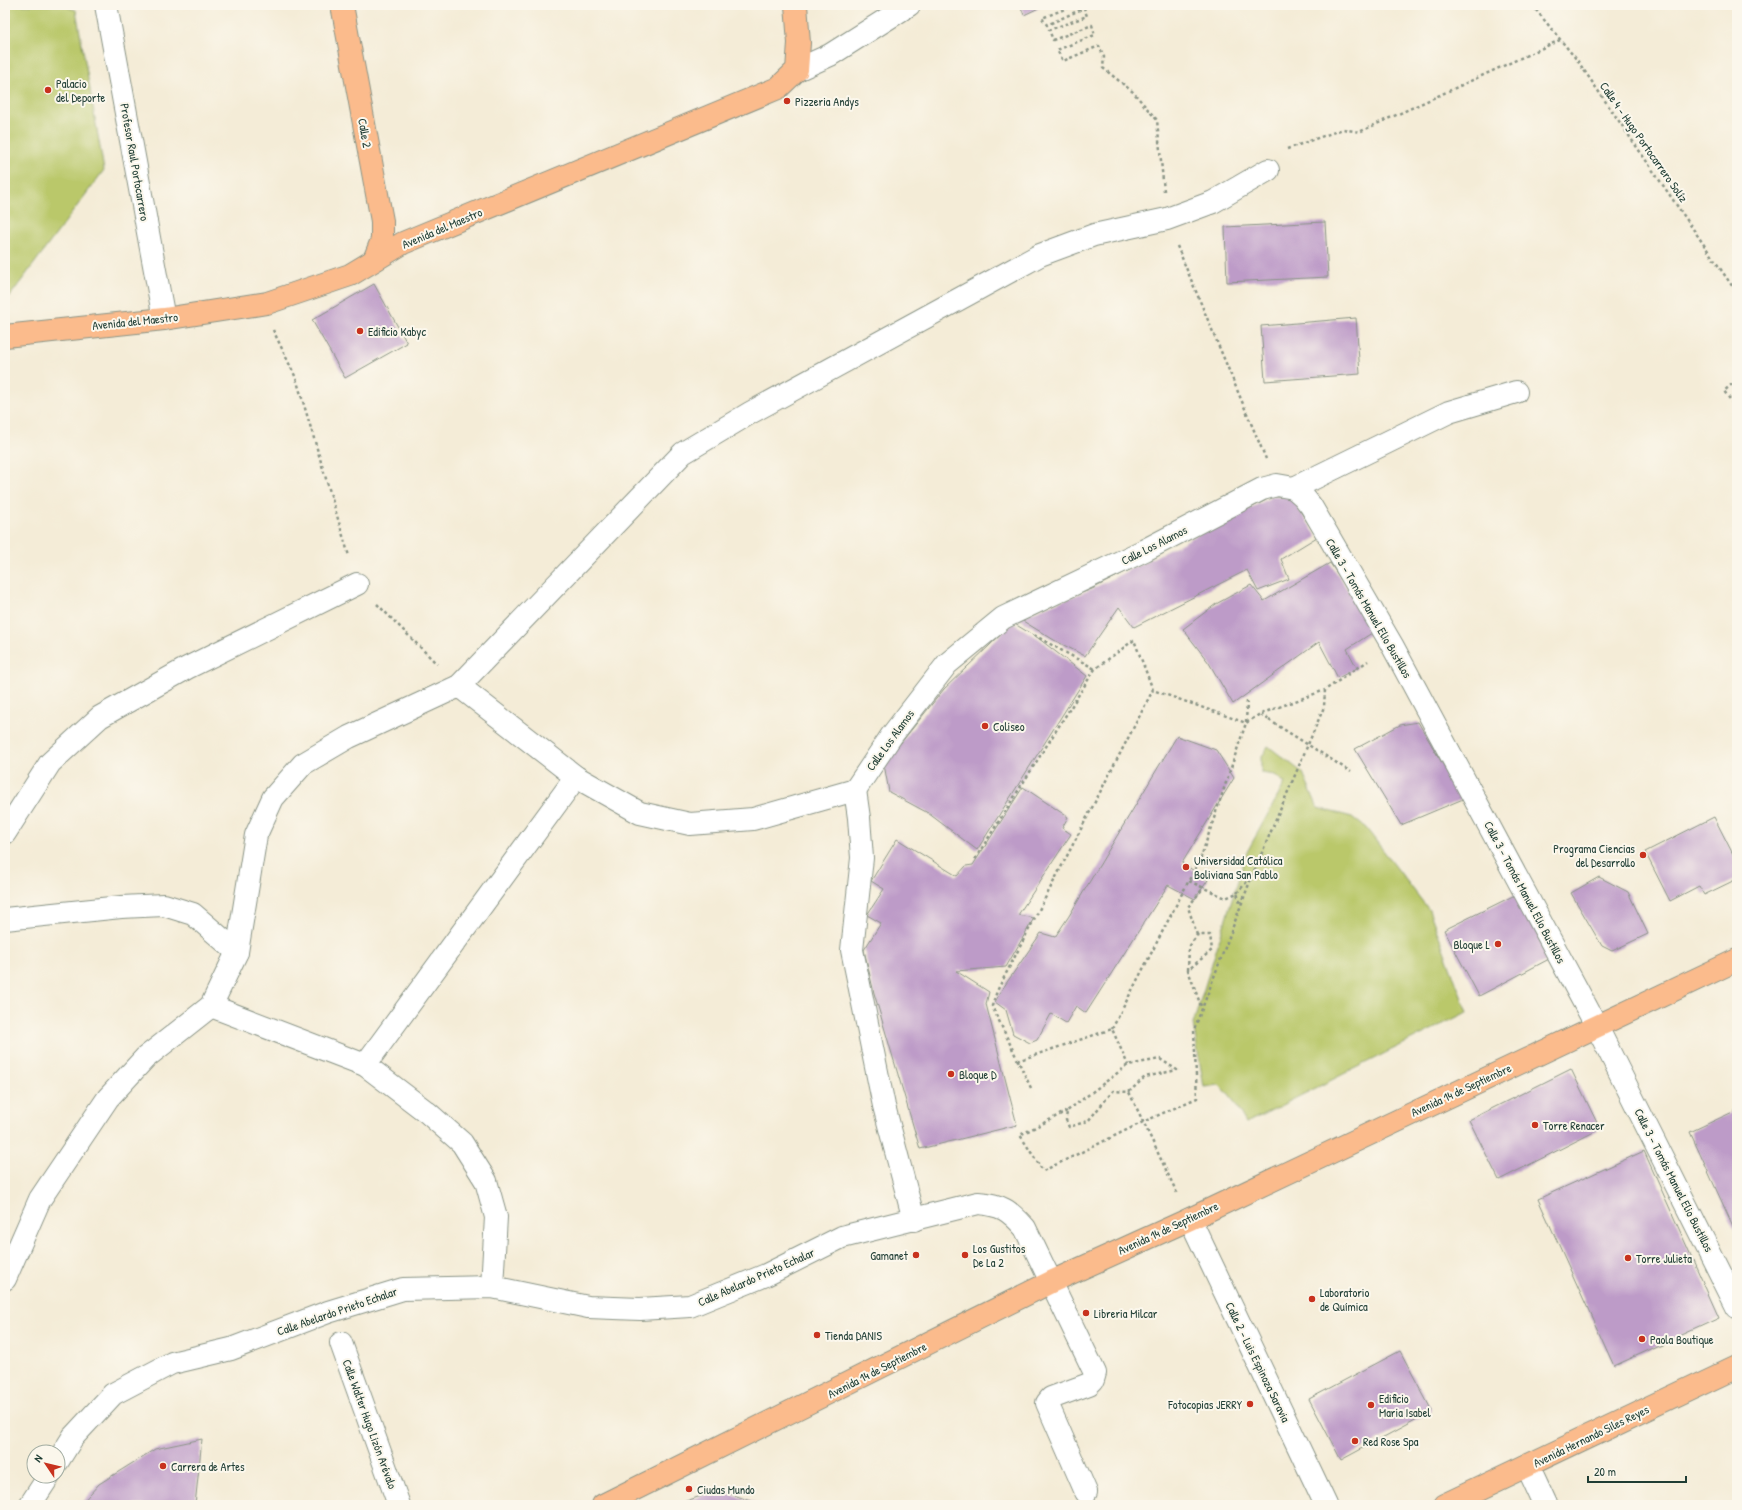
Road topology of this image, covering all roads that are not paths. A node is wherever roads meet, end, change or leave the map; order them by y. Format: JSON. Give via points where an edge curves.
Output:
{"nodes":[{"id":1,"x":106,"y":5,"type":"edge"},
{"id":2,"x":342,"y":5,"type":"edge"},
{"id":3,"x":796,"y":5,"type":"edge"},
{"id":4,"x":909,"y":5,"type":"edge"},
{"id":5,"x":797,"y":70,"type":"junction"},
{"id":6,"x":1268,"y":170,"type":"road end"},
{"id":7,"x":374,"y":260,"type":"junction"},
{"id":8,"x":164,"y":319,"type":"junction"},
{"id":9,"x":5,"y":336,"type":"edge"},
{"id":10,"x":1516,"y":392,"type":"dead end"},
{"id":11,"x":1286,"y":487,"type":"junction"},
{"id":12,"x":357,"y":584,"type":"road end"},
{"id":13,"x":459,"y":686,"type":"junction"},
{"id":14,"x":576,"y":777,"type":"junction"},
{"id":15,"x":855,"y":790,"type":"junction"},
{"id":16,"x":5,"y":833,"type":"edge"},
{"id":17,"x":5,"y":919,"type":"edge"},
{"id":18,"x":237,"y":952,"type":"junction"},
{"id":19,"x":1737,"y":960,"type":"edge"},
{"id":20,"x":212,"y":1006,"type":"junction"},
{"id":21,"x":1596,"y":1025,"type":"junction"},
{"id":22,"x":365,"y":1065,"type":"junction"},
{"id":23,"x":1190,"y":1219,"type":"junction"},
{"id":24,"x":914,"y":1220,"type":"junction"},
{"id":25,"x":5,"y":1279,"type":"edge"},
{"id":26,"x":1051,"y":1282,"type":"junction"},
{"id":27,"x":492,"y":1286,"type":"junction"},
{"id":28,"x":1737,"y":1308,"type":"edge"},
{"id":29,"x":341,"y":1343,"type":"dead end"},
{"id":30,"x":1737,"y":1366,"type":"edge"},
{"id":31,"x":66,"y":1449,"type":"edge"},
{"id":32,"x":1527,"y":1466,"type":"junction"},
{"id":33,"x":44,"y":1484,"type":"edge"},
{"id":34,"x":1086,"y":1492,"type":"dead end"},
{"id":35,"x":30,"y":1505,"type":"edge"},
{"id":36,"x":400,"y":1505,"type":"edge"},
{"id":37,"x":603,"y":1505,"type":"edge"},
{"id":38,"x":1326,"y":1505,"type":"edge"},
{"id":39,"x":1444,"y":1505,"type":"edge"},
{"id":40,"x":1545,"y":1505,"type":"edge"}],
"edges":[{"from":1,"to":8,"type":"street","name":"Profesor Raul Portocarrero"},
{"from":2,"to":7,"type":"main road","name":"Calle 2","via":[[382,220],[382,240]]},
{"from":3,"to":5,"type":"main road","via":[[799,43]]},
{"from":4,"to":5,"type":"street","via":[[830,55]]},
{"from":5,"to":7,"type":"main road","name":"Avenida del Maestro","via":[[778,88],[404,243]]},
{"from":6,"to":13,"type":"street","via":[[1213,202],[1166,220],[1094,235],[1040,255],[750,413],[683,453]]},
{"from":7,"to":8,"type":"main road","name":"Avenida del Maestro","via":[[350,275],[267,303]]},
{"from":8,"to":9,"type":"main road","name":"Avenida del Maestro"},
{"from":10,"to":11,"type":"street","name":"Calle Los Alamos","via":[[1449,412]]},
{"from":11,"to":15,"type":"street","name":"Calle Los Alamos","via":[[1262,489],[1145,550],[1003,618],[947,664],[892,735]]},
{"from":11,"to":21,"type":"street","name":"Calle 3 - Tomás Manuel Elio Bustillos","via":[[1304,496],[1311,506],[1392,645]]},
{"from":12,"to":16,"type":"street","via":[[187,668],[100,717],[50,763]]},
{"from":13,"to":14,"type":"street"},
{"from":13,"to":18,"type":"street","via":[[349,737],[303,764],[273,798],[256,835]]},
{"from":14,"to":15,"type":"street","via":[[640,813],[690,824],[753,819]]},
{"from":14,"to":22,"type":"street"},
{"from":15,"to":24,"type":"street","via":[[862,858],[852,950],[884,1106]]},
{"from":17,"to":18,"type":"street","via":[[164,905],[193,914]]},
{"from":18,"to":20,"type":"street"},
{"from":19,"to":21,"type":"main road","name":"Avenida 14 de Septiembre"},
{"from":20,"to":22,"type":"street"},
{"from":20,"to":25,"type":"street","via":[[145,1058],[108,1098],[40,1199]]},
{"from":21,"to":23,"type":"main road","name":"Avenida 14 de Septiembre"},
{"from":21,"to":28,"type":"street","name":"Calle 3 - Tomás Manuel Elio Bustillos"},
{"from":22,"to":27,"type":"street","via":[[428,1113],[462,1143],[486,1180],[496,1217]]},
{"from":23,"to":26,"type":"main road","name":"Avenida 14 de Septiembre"},
{"from":23,"to":38,"type":"street","name":"Calle 2 - Luis Espinoza Saravia"},
{"from":24,"to":26,"type":"street","name":"Calle Abelardo Prieto Echalar","via":[[978,1203],[996,1205],[1006,1210],[1025,1228]]},
{"from":24,"to":27,"type":"street","name":"Calle Abelardo Prieto Echalar","via":[[842,1237],[766,1275],[690,1306],[640,1309],[588,1308]]},
{"from":26,"to":34,"type":"street","name":"Calle Abelardo Prieto Echalar","via":[[1095,1373],[1089,1384],[1051,1398],[1047,1403]]},
{"from":26,"to":37,"type":"main road","name":"Avenida 14 de Septiembre"},
{"from":27,"to":31,"type":"street","name":"Calle Abelardo Prieto Echalar","via":[[403,1289],[328,1312],[231,1350],[172,1363],[113,1394]]},
{"from":29,"to":36,"type":"street","name":"Calle Walter Hugo Lizón Arévalo"},
{"from":30,"to":32,"type":"main road","name":"Avenida Hernando Siles Reyes"},
{"from":32,"to":39,"type":"main road","name":"Avenida Hernando Siles Reyes"},
{"from":32,"to":40,"type":"street"},
{"from":33,"to":35,"type":"street"}]}
